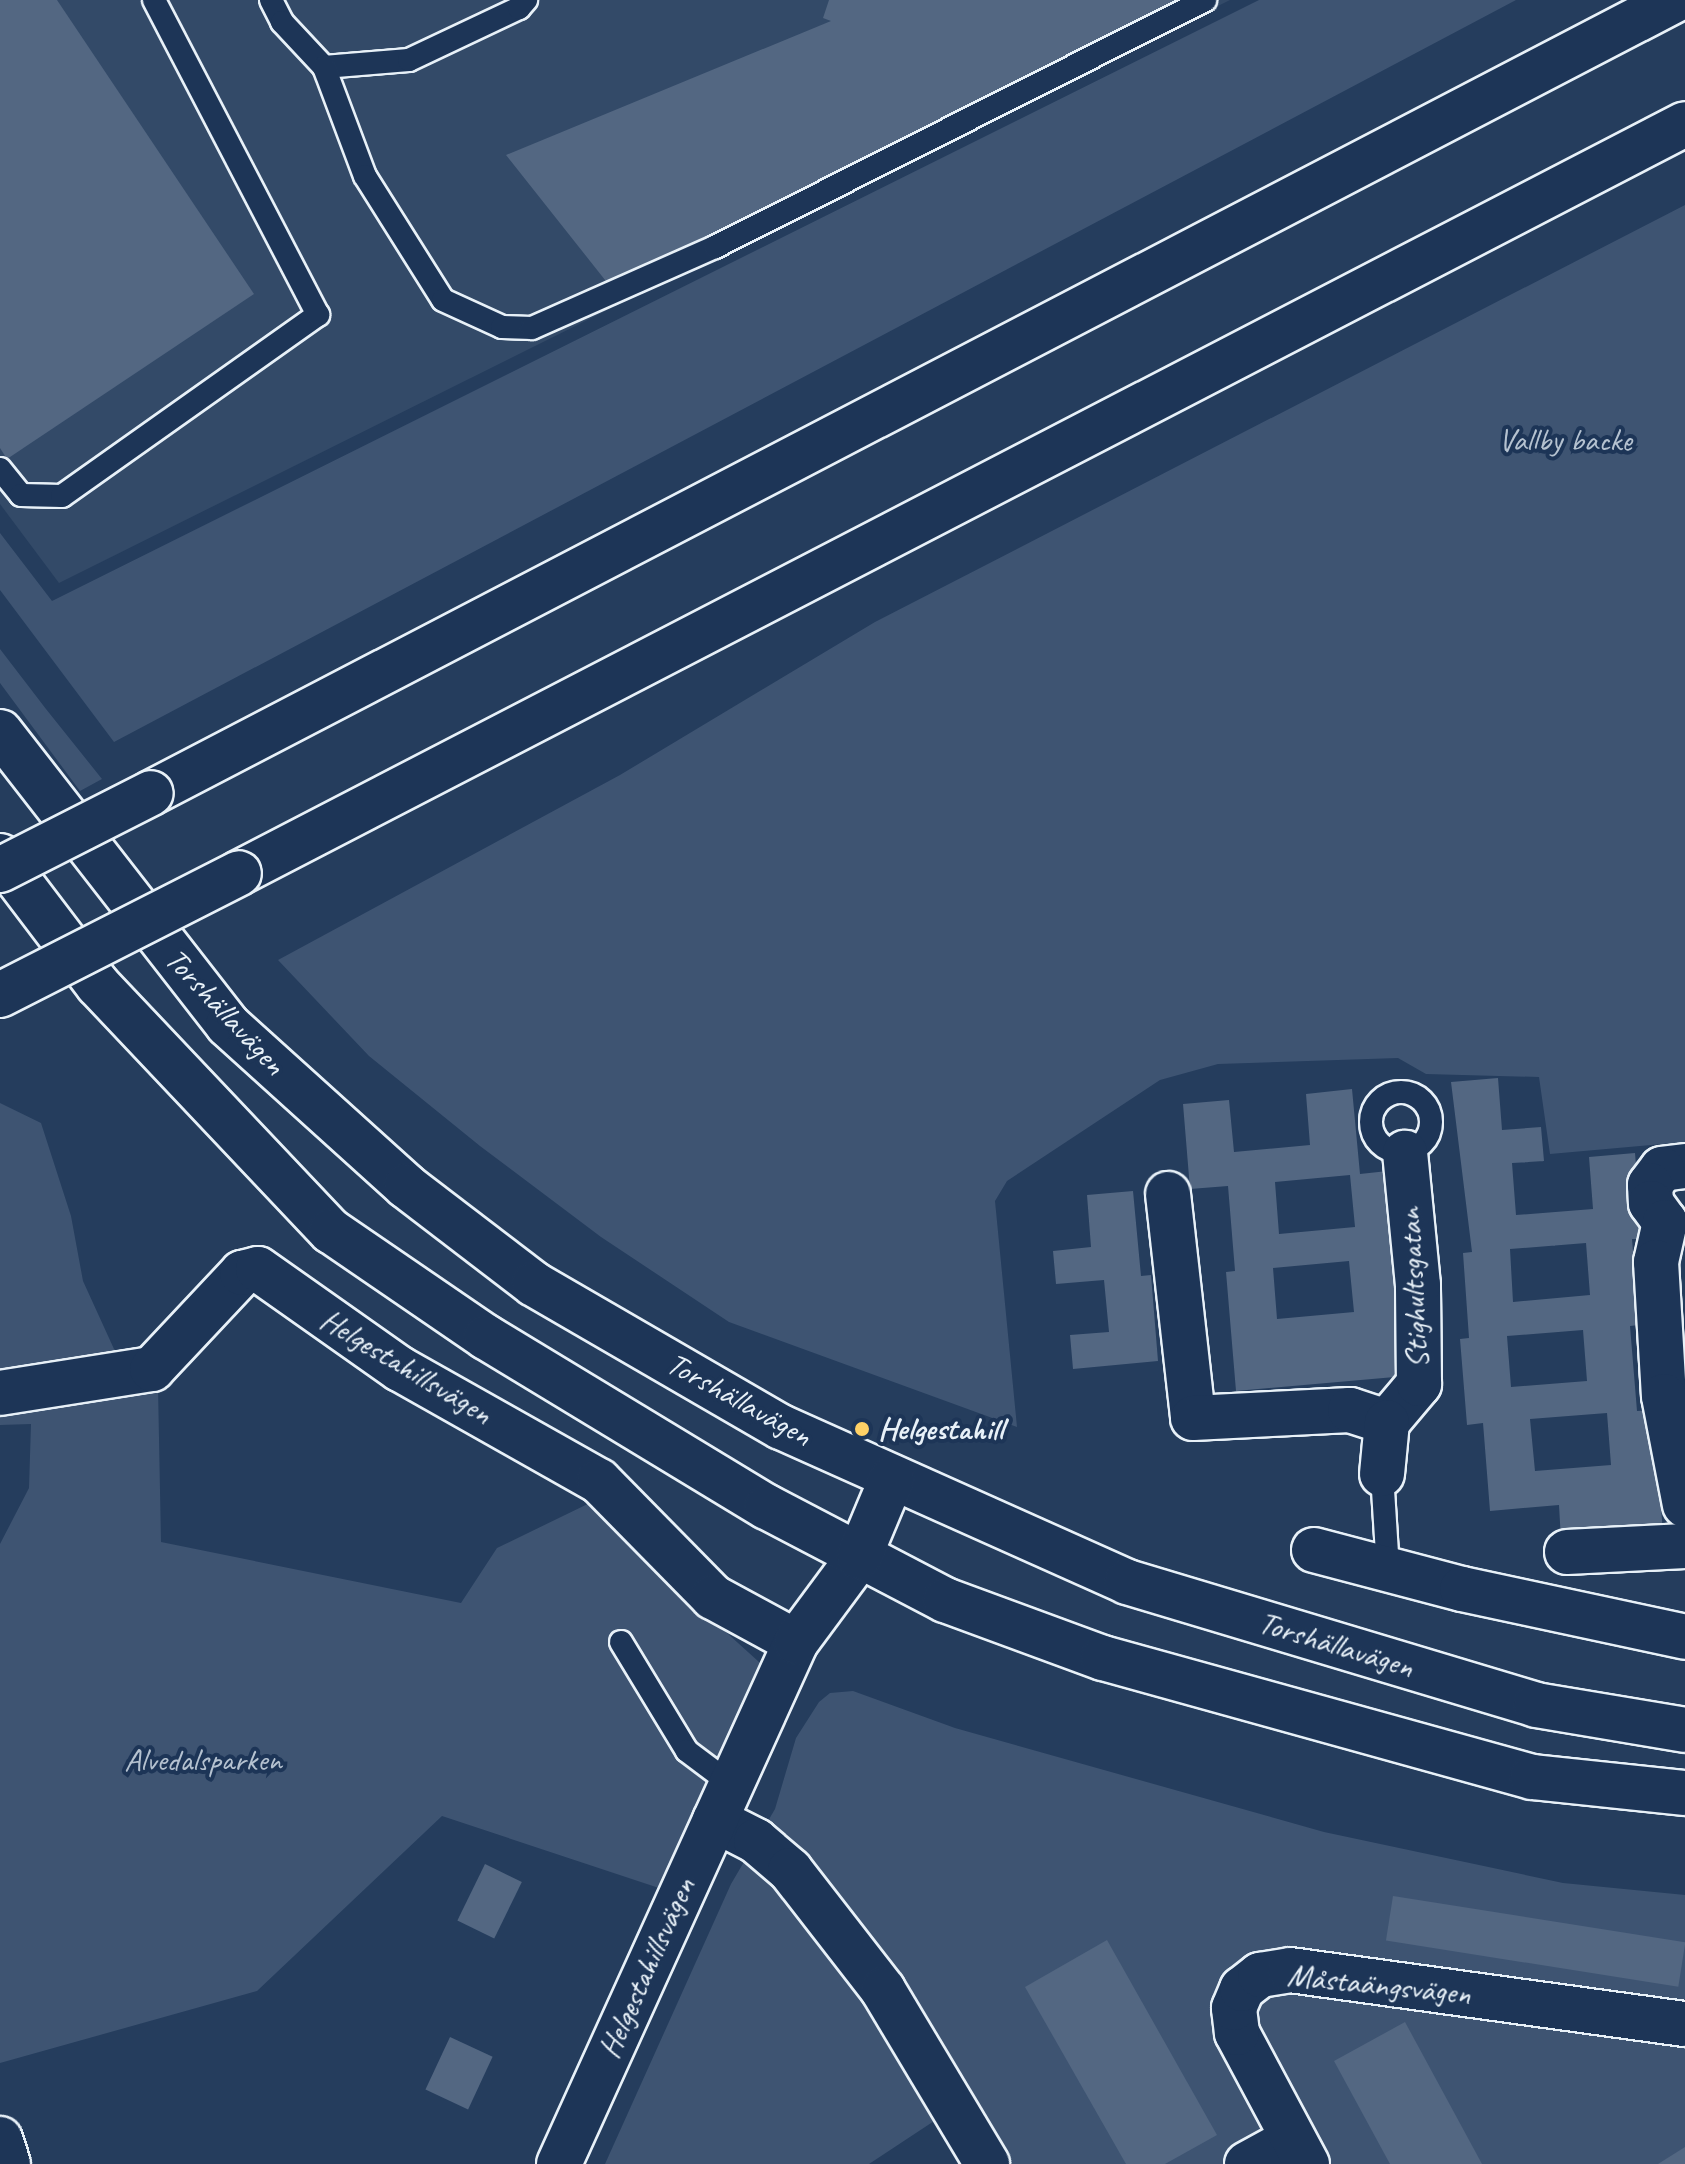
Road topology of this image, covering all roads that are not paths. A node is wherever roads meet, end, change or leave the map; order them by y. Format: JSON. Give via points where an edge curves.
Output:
{"nodes":[{"id":1,"x":154,"y":0,"type":"edge"},
{"id":2,"x":271,"y":0,"type":"edge"},
{"id":3,"x":526,"y":0,"type":"edge"},
{"id":4,"x":1205,"y":0,"type":"edge"},
{"id":5,"x":1675,"y":0,"type":"edge"},
{"id":6,"x":324,"y":67,"type":"junction"},
{"id":7,"x":1685,"y":124,"type":"edge"},
{"id":8,"x":0,"y":469,"type":"edge"},
{"id":9,"x":0,"y":732,"type":"edge"},
{"id":10,"x":0,"y":856,"type":"edge"},
{"id":11,"x":0,"y":870,"type":"edge"},
{"id":12,"x":0,"y":995,"type":"edge"},
{"id":13,"x":1405,"y":1153,"type":"dead end"},
{"id":14,"x":1685,"y":1166,"type":"edge"},
{"id":15,"x":1168,"y":1194,"type":"dead end"},
{"id":16,"x":1675,"y":1220,"type":"edge"},
{"id":17,"x":0,"y":1393,"type":"edge"},
{"id":18,"x":1387,"y":1422,"type":"junction"},
{"id":19,"x":1382,"y":1474,"type":"joint"},
{"id":20,"x":892,"y":1478,"type":"junction"},
{"id":21,"x":1685,"y":1505,"type":"edge"},
{"id":22,"x":1685,"y":1546,"type":"edge"},
{"id":23,"x":1314,"y":1550,"type":"dead end"},
{"id":24,"x":1567,"y":1552,"type":"dead end"},
{"id":25,"x":859,"y":1557,"type":"junction"},
{"id":26,"x":1388,"y":1570,"type":"junction"},
{"id":27,"x":1685,"y":1637,"type":"edge"},
{"id":28,"x":621,"y":1642,"type":"dead end"},
{"id":29,"x":796,"y":1642,"type":"junction"},
{"id":30,"x":1685,"y":1730,"type":"edge"},
{"id":31,"x":1685,"y":1793,"type":"edge"},
{"id":32,"x":723,"y":1802,"type":"junction"},
{"id":33,"x":1685,"y":2024,"type":"edge"},
{"id":34,"x":0,"y":2139,"type":"edge"},
{"id":35,"x":1300,"y":2152,"type":"edge"},
{"id":36,"x":8,"y":2164,"type":"edge"},
{"id":37,"x":559,"y":2164,"type":"edge"},
{"id":38,"x":987,"y":2164,"type":"edge"},
{"id":39,"x":1247,"y":2164,"type":"edge"}],
"edges":[{"from":1,"to":8,"type":"lane","via":[[318,315],[62,496],[21,495]]},
{"from":2,"to":6,"type":"lane","via":[[282,22]]},
{"from":3,"to":6,"type":"lane","via":[[409,60]]},
{"from":4,"to":6,"type":"lane","via":[[730,240],[532,328],[502,327],[443,300],[365,176]]},
{"from":5,"to":11,"type":"main road","bridge":true},
{"from":7,"to":12,"type":"main road","bridge":true},
{"from":9,"to":20,"type":"main road","name":"Torshällavägen","via":[[228,1025],[406,1186],[534,1284],[781,1427]]},
{"from":10,"to":25,"type":"main road","via":[[98,985],[331,1231],[486,1337]]},
{"from":13,"to":18,"type":"main road","name":"Stighultsgatan","via":[[1418,1285],[1419,1384]]},
{"from":14,"to":16,"type":"main road","via":[[1662,1169],[1650,1185],[1651,1203]]},
{"from":15,"to":18,"type":"main road","via":[[1193,1418],[1350,1410]]},
{"from":16,"to":21,"type":"main road","via":[[1656,1262],[1664,1396]]},
{"from":17,"to":29,"type":"main road","name":"Helgestahillsvägen","via":[[152,1369],[242,1273],[258,1269],[400,1369],[599,1481],[713,1597]]},
{"from":18,"to":19,"type":"main road"},
{"from":19,"to":26,"type":"lane"},
{"from":20,"to":25,"type":"main road","name":"Helgestahillsvägen"},
{"from":20,"to":30,"type":"main road","name":"Torshällavägen","via":[[1127,1582],[1536,1705]]},
{"from":22,"to":24,"type":"main road"},
{"from":23,"to":26,"type":"main road"},
{"from":25,"to":29,"type":"main road","name":"Helgestahillsvägen"},
{"from":25,"to":31,"type":"main road","via":[[945,1600],[1103,1658],[1532,1777]]},
{"from":26,"to":27,"type":"main road"},
{"from":28,"to":32,"type":"lane"},
{"from":29,"to":32,"type":"main road","name":"Helgestahillsvägen"},
{"from":32,"to":37,"type":"main road","name":"Helgestahillsvägen"},
{"from":32,"to":38,"type":"main road","via":[[799,1882],[883,1990]]},
{"from":33,"to":35,"type":"main road","name":"Måstaängsvägen","via":[[1290,1970],[1260,1975],[1242,1989],[1234,2008],[1237,2033]]},
{"from":34,"to":36,"type":"main road"},
{"from":35,"to":39,"type":"main road","name":"Måstaängsvägen"}]}
